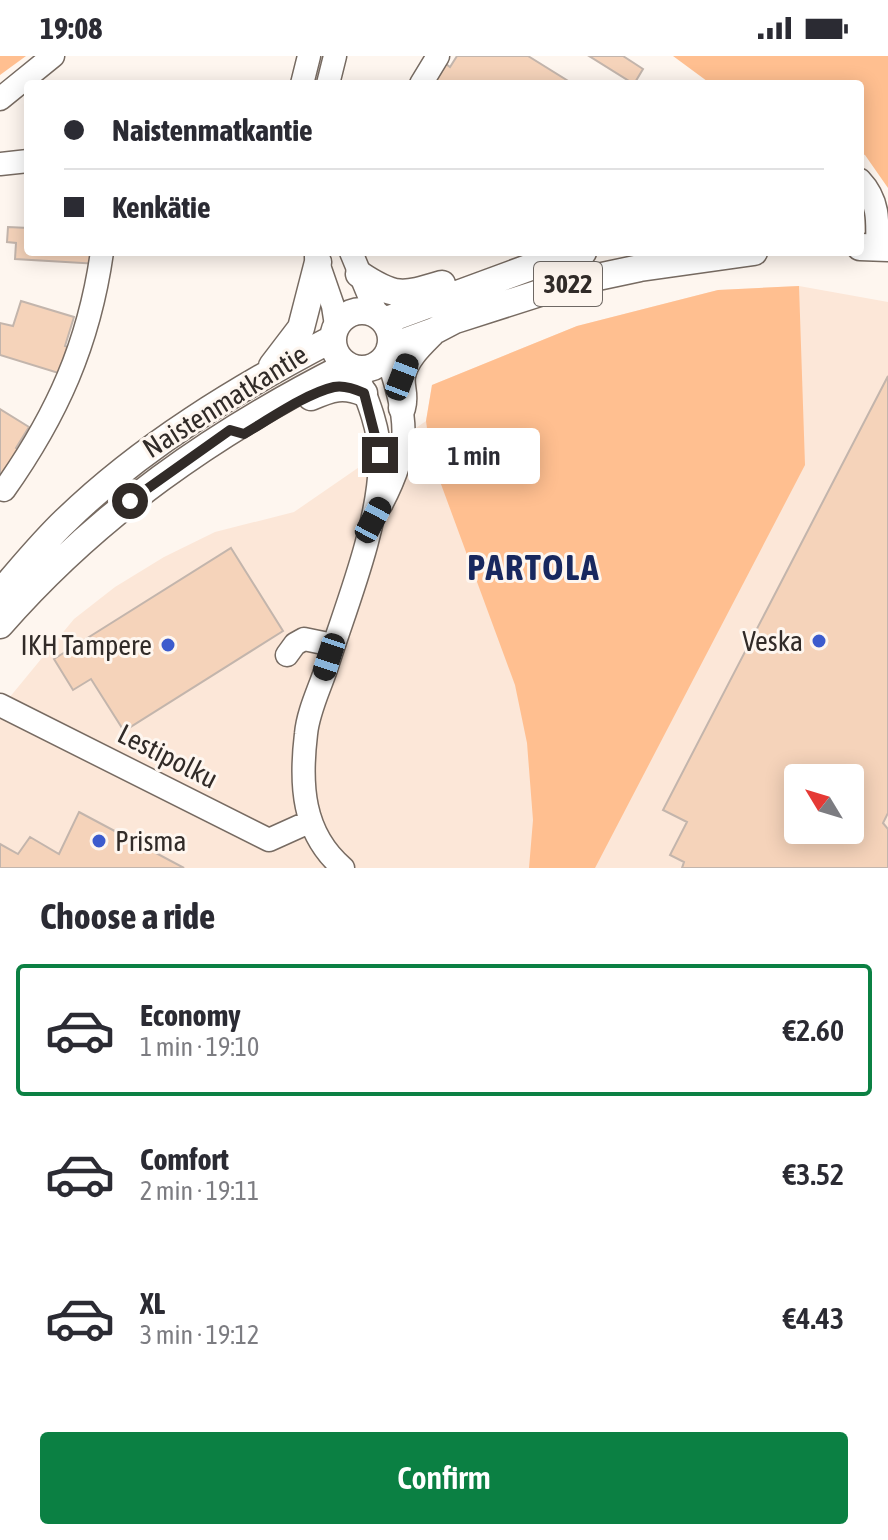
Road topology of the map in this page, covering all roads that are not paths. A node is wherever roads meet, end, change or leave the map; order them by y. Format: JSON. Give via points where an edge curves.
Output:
{"nodes":[{"id":1,"x":53,"y":56,"type":"edge"},
{"id":2,"x":309,"y":56,"type":"edge"},
{"id":3,"x":335,"y":56,"type":"edge"},
{"id":4,"x":438,"y":56,"type":"edge"},
{"id":5,"x":303,"y":80,"type":"edge"},
{"id":6,"x":329,"y":80,"type":"edge"},
{"id":7,"x":423,"y":80,"type":"edge"},
{"id":8,"x":0,"y":99,"type":"edge"},
{"id":9,"x":24,"y":161,"type":"edge"},
{"id":10,"x":0,"y":164,"type":"edge"},
{"id":11,"x":864,"y":185,"type":"edge"},
{"id":12,"x":875,"y":247,"type":"edge"},
{"id":13,"x":101,"y":256,"type":"edge"},
{"id":14,"x":570,"y":256,"type":"edge"},
{"id":15,"x":726,"y":256,"type":"edge"},
{"id":16,"x":316,"y":257,"type":"edge"},
{"id":17,"x":355,"y":263,"type":"edge"},
{"id":18,"x":488,"y":282,"type":"junction"},
{"id":19,"x":380,"y":318,"type":"junction"},
{"id":20,"x":434,"y":331,"type":"junction"},
{"id":21,"x":334,"y":332,"type":"junction"},
{"id":22,"x":389,"y":352,"type":"junction"},
{"id":23,"x":268,"y":372,"type":"junction"},
{"id":24,"x":355,"y":376,"type":"junction"},
{"id":25,"x":402,"y":408,"type":"junction"},
{"id":26,"x":0,"y":488,"type":"edge"},
{"id":27,"x":373,"y":520,"type":"junction"},
{"id":28,"x":0,"y":593,"type":"edge"},
{"id":29,"x":0,"y":625,"type":"edge"},
{"id":30,"x":333,"y":645,"type":"junction"},
{"id":31,"x":287,"y":655,"type":"dead end"},
{"id":32,"x":0,"y":705,"type":"edge"},
{"id":33,"x":309,"y":822,"type":"junction"},
{"id":34,"x":343,"y":868,"type":"edge"}],
"edges":[{"from":1,"to":8,"type":"street"},
{"from":2,"to":5,"type":"street"},
{"from":3,"to":6,"type":"street"},
{"from":4,"to":7,"type":"street"},
{"from":9,"to":10,"type":"street"},
{"from":11,"to":12,"type":"street","via":[[878,213]]},
{"from":13,"to":26,"type":"street","via":[[68,381],[31,452],[4,490]]},
{"from":14,"to":18,"type":"main road","number":"3022"},
{"from":15,"to":20,"type":"main road","number":"3022","via":[[574,282]]},
{"from":16,"to":21,"type":"street","via":[[333,306]]},
{"from":16,"to":23,"type":"main road","via":[[301,328]]},
{"from":17,"to":18,"type":"main road","via":[[382,288],[402,295],[465,277]]},
{"from":17,"to":19,"type":"street"},
{"from":18,"to":19,"type":"main road","number":"3022"},
{"from":19,"to":21,"type":"main road","via":[[350,313]]},
{"from":19,"to":22,"type":"main road","via":[[391,338]]},
{"from":20,"to":22,"type":"main road","number":"3022"},
{"from":20,"to":25,"type":"main road","via":[[409,360],[402,377]]},
{"from":21,"to":23,"type":"main road","name":"Naistenmatkantie"},
{"from":21,"to":24,"type":"main road","via":[[334,352]]},
{"from":22,"to":24,"type":"main road"},
{"from":22,"to":25,"type":"street"},
{"from":23,"to":28,"type":"main road","name":"Naistenmatkantie","via":[[138,460],[66,520]]},
{"from":24,"to":27,"type":"street","via":[[380,455]]},
{"from":24,"to":29,"type":"main road","name":"Naistenmatkantie","via":[[353,388],[334,387],[244,434],[230,430],[146,488],[74,547]]},
{"from":25,"to":27,"type":"street","via":[[405,436],[396,477]]},
{"from":27,"to":30,"type":"street"},
{"from":30,"to":31,"type":"street","via":[[304,639]]},
{"from":30,"to":33,"type":"street","via":[[306,731]]},
{"from":32,"to":33,"type":"street","name":"Lestipolku","via":[[269,840]]},
{"from":33,"to":34,"type":"street"}]}
